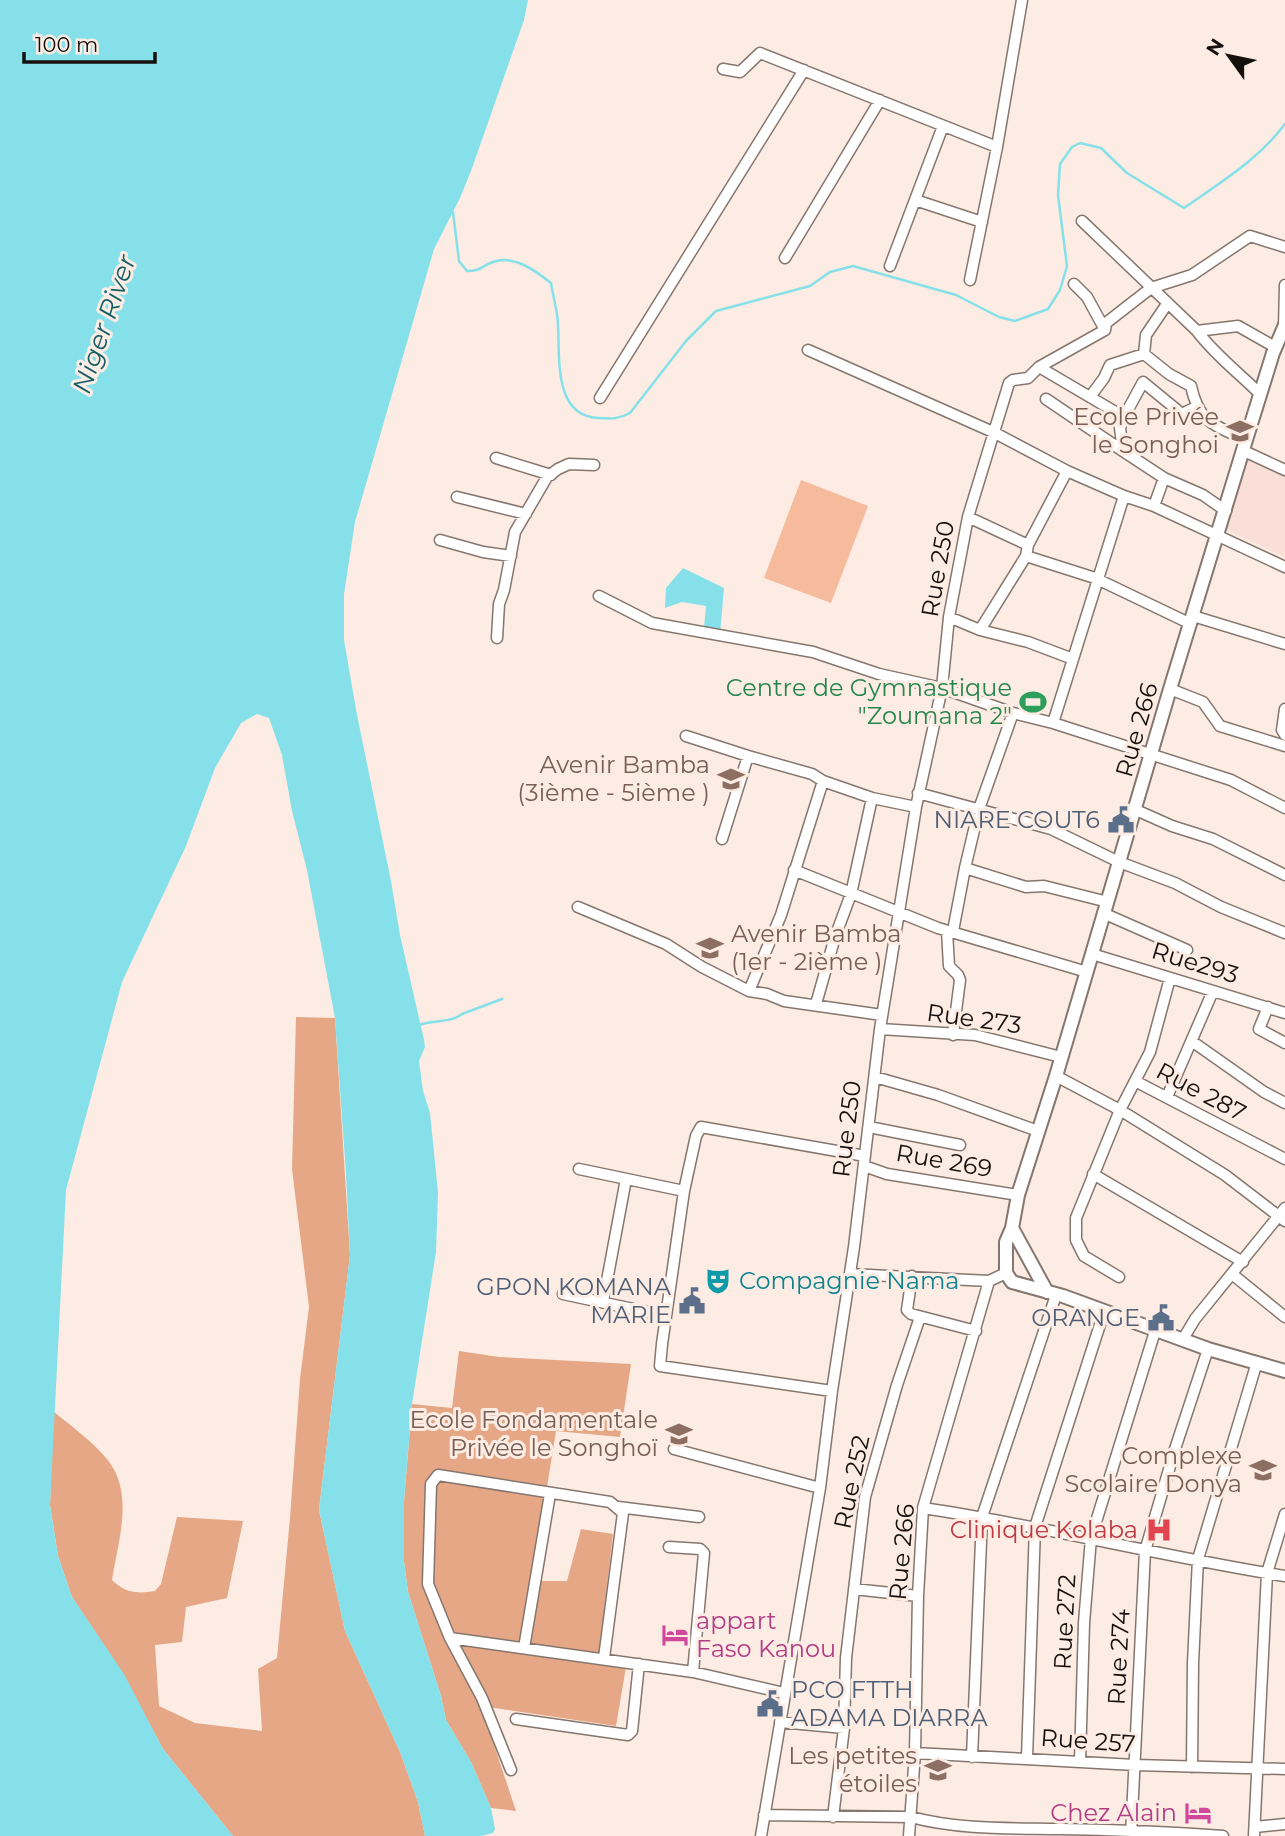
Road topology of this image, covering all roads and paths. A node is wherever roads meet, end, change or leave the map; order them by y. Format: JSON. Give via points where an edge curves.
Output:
{"nodes":[{"id":1,"x":1022,"y":0,"type":"edge"},
{"id":2,"x":723,"y":69,"type":"dead end"},
{"id":3,"x":804,"y":70,"type":"junction"},
{"id":4,"x":880,"y":100,"type":"junction"},
{"id":5,"x":943,"y":125,"type":"junction"},
{"id":6,"x":998,"y":147,"type":"junction"},
{"id":7,"x":915,"y":200,"type":"junction"},
{"id":8,"x":1082,"y":221,"type":"dead end"},
{"id":9,"x":982,"y":222,"type":"junction"},
{"id":10,"x":1285,"y":247,"type":"edge"},
{"id":11,"x":785,"y":258,"type":"dead end"},
{"id":12,"x":890,"y":266,"type":"dead end"},
{"id":13,"x":970,"y":280,"type":"dead end"},
{"id":14,"x":1074,"y":284,"type":"dead end"},
{"id":15,"x":1285,"y":285,"type":"edge"},
{"id":16,"x":1151,"y":288,"type":"junction"},
{"id":17,"x":1167,"y":303,"type":"junction"},
{"id":18,"x":1284,"y":326,"type":"edge"},
{"id":19,"x":1105,"y":330,"type":"junction"},
{"id":20,"x":1197,"y":331,"type":"junction"},
{"id":21,"x":808,"y":349,"type":"dead end"},
{"id":22,"x":1278,"y":353,"type":"edge"},
{"id":23,"x":1144,"y":354,"type":"junction"},
{"id":24,"x":1040,"y":367,"type":"junction"},
{"id":25,"x":1260,"y":394,"type":"junction"},
{"id":26,"x":1090,"y":397,"type":"junction"},
{"id":27,"x":600,"y":398,"type":"dead end"},
{"id":28,"x":1046,"y":399,"type":"dead end"},
{"id":29,"x":1196,"y":407,"type":"junction"},
{"id":30,"x":1124,"y":417,"type":"junction"},
{"id":31,"x":993,"y":432,"type":"junction"},
{"id":32,"x":1245,"y":445,"type":"junction"},
{"id":33,"x":1123,"y":451,"type":"junction"},
{"id":34,"x":496,"y":458,"type":"dead end"},
{"id":35,"x":594,"y":465,"type":"dead end"},
{"id":36,"x":1285,"y":470,"type":"edge"},
{"id":37,"x":1067,"y":471,"type":"junction"},
{"id":38,"x":551,"y":475,"type":"junction"},
{"id":39,"x":1164,"y":478,"type":"junction"},
{"id":40,"x":1124,"y":496,"type":"junction"},
{"id":41,"x":457,"y":498,"type":"dead end"},
{"id":42,"x":1154,"y":506,"type":"junction"},
{"id":43,"x":1226,"y":511,"type":"junction"},
{"id":44,"x":526,"y":514,"type":"junction"},
{"id":45,"x":968,"y":517,"type":"junction"},
{"id":46,"x":1219,"y":536,"type":"junction"},
{"id":47,"x":440,"y":540,"type":"dead end"},
{"id":48,"x":1027,"y":550,"type":"junction"},
{"id":49,"x":511,"y":556,"type":"junction"},
{"id":50,"x":1285,"y":567,"type":"edge"},
{"id":51,"x":1098,"y":579,"type":"junction"},
{"id":52,"x":599,"y":596,"type":"dead end"},
{"id":53,"x":949,"y":617,"type":"junction"},
{"id":54,"x":1192,"y":620,"type":"junction"},
{"id":55,"x":980,"y":630,"type":"junction"},
{"id":56,"x":497,"y":638,"type":"dead end"},
{"id":57,"x":1285,"y":644,"type":"edge"},
{"id":58,"x":1073,"y":659,"type":"junction"},
{"id":59,"x":942,"y":688,"type":"junction"},
{"id":60,"x":1170,"y":689,"type":"junction"},
{"id":61,"x":1285,"y":709,"type":"edge"},
{"id":62,"x":1013,"y":713,"type":"junction"},
{"id":63,"x":1053,"y":723,"type":"junction"},
{"id":64,"x":1285,"y":735,"type":"edge"},
{"id":65,"x":686,"y":736,"type":"dead end"},
{"id":66,"x":1285,"y":746,"type":"edge"},
{"id":67,"x":748,"y":756,"type":"junction"},
{"id":68,"x":1151,"y":756,"type":"junction"},
{"id":69,"x":823,"y":781,"type":"junction"},
{"id":70,"x":918,"y":793,"type":"junction"},
{"id":71,"x":872,"y":798,"type":"junction"},
{"id":72,"x":916,"y":807,"type":"junction"},
{"id":73,"x":1285,"y":808,"type":"edge"},
{"id":74,"x":979,"y":809,"type":"junction"},
{"id":75,"x":1136,"y":810,"type":"junction"},
{"id":76,"x":722,"y":839,"type":"dead end"},
{"id":77,"x":1119,"y":862,"type":"junction"},
{"id":78,"x":965,"y":868,"type":"junction"},
{"id":79,"x":794,"y":870,"type":"junction"},
{"id":80,"x":1285,"y":875,"type":"edge"},
{"id":81,"x":851,"y":894,"type":"junction"},
{"id":82,"x":578,"y":907,"type":"dead end"},
{"id":83,"x":1106,"y":907,"type":"junction"},
{"id":84,"x":899,"y":913,"type":"junction"},
{"id":85,"x":950,"y":931,"type":"junction"},
{"id":86,"x":1285,"y":933,"type":"edge"},
{"id":87,"x":1187,"y":950,"type":"dead end"},
{"id":88,"x":1092,"y":954,"type":"junction"},
{"id":89,"x":1087,"y":972,"type":"junction"},
{"id":90,"x":1170,"y":978,"type":"junction"},
{"id":91,"x":749,"y":991,"type":"junction"},
{"id":92,"x":1213,"y":991,"type":"junction"},
{"id":93,"x":816,"y":1004,"type":"junction"},
{"id":94,"x":1268,"y":1007,"type":"junction"},
{"id":95,"x":1285,"y":1013,"type":"edge"},
{"id":96,"x":882,"y":1015,"type":"junction"},
{"id":97,"x":880,"y":1029,"type":"junction"},
{"id":98,"x":953,"y":1035,"type":"junction"},
{"id":99,"x":1193,"y":1042,"type":"junction"},
{"id":100,"x":1285,"y":1043,"type":"edge"},
{"id":101,"x":1061,"y":1057,"type":"junction"},
{"id":102,"x":1056,"y":1076,"type":"junction"},
{"id":103,"x":875,"y":1077,"type":"junction"},
{"id":104,"x":1135,"y":1081,"type":"junction"},
{"id":105,"x":1167,"y":1097,"type":"junction"},
{"id":106,"x":1285,"y":1103,"type":"edge"},
{"id":107,"x":1120,"y":1111,"type":"junction"},
{"id":108,"x":869,"y":1127,"type":"junction"},
{"id":109,"x":1038,"y":1130,"type":"junction"},
{"id":110,"x":960,"y":1145,"type":"dead end"},
{"id":111,"x":1285,"y":1159,"type":"edge"},
{"id":112,"x":864,"y":1161,"type":"junction"},
{"id":113,"x":579,"y":1169,"type":"dead end"},
{"id":114,"x":1093,"y":1174,"type":"junction"},
{"id":115,"x":626,"y":1179,"type":"junction"},
{"id":116,"x":684,"y":1191,"type":"junction"},
{"id":117,"x":1018,"y":1195,"type":"junction"},
{"id":118,"x":1283,"y":1215,"type":"edge"},
{"id":119,"x":1011,"y":1221,"type":"junction"},
{"id":120,"x":1243,"y":1262,"type":"junction"},
{"id":121,"x":1006,"y":1273,"type":"junction"},
{"id":122,"x":850,"y":1274,"type":"junction"},
{"id":123,"x":1232,"y":1274,"type":"junction"},
{"id":124,"x":912,"y":1276,"type":"junction"},
{"id":125,"x":1119,"y":1276,"type":"dead end"},
{"id":126,"x":989,"y":1281,"type":"junction"},
{"id":127,"x":1052,"y":1293,"type":"junction"},
{"id":128,"x":563,"y":1294,"type":"dead end"},
{"id":129,"x":603,"y":1302,"type":"junction"},
{"id":130,"x":1104,"y":1312,"type":"junction"},
{"id":131,"x":666,"y":1316,"type":"junction"},
{"id":132,"x":920,"y":1317,"type":"junction"},
{"id":133,"x":1285,"y":1317,"type":"edge"},
{"id":134,"x":1156,"y":1328,"type":"junction"},
{"id":135,"x":976,"y":1331,"type":"junction"},
{"id":136,"x":1183,"y":1339,"type":"junction"},
{"id":137,"x":1208,"y":1349,"type":"junction"},
{"id":138,"x":1257,"y":1362,"type":"junction"},
{"id":139,"x":1285,"y":1371,"type":"edge"},
{"id":140,"x":832,"y":1391,"type":"junction"},
{"id":141,"x":674,"y":1449,"type":"dead end"},
{"id":142,"x":820,"y":1488,"type":"junction"},
{"id":143,"x":550,"y":1494,"type":"junction"},
{"id":144,"x":618,"y":1507,"type":"junction"},
{"id":145,"x":923,"y":1508,"type":"junction"},
{"id":146,"x":1285,"y":1514,"type":"edge"},
{"id":147,"x":699,"y":1517,"type":"dead end"},
{"id":148,"x":982,"y":1517,"type":"junction"},
{"id":149,"x":1035,"y":1527,"type":"junction"},
{"id":150,"x":1091,"y":1538,"type":"junction"},
{"id":151,"x":669,"y":1547,"type":"dead end"},
{"id":152,"x":1145,"y":1551,"type":"junction"},
{"id":153,"x":1198,"y":1559,"type":"junction"},
{"id":154,"x":1267,"y":1573,"type":"junction"},
{"id":155,"x":1285,"y":1576,"type":"edge"},
{"id":156,"x":854,"y":1589,"type":"junction"},
{"id":157,"x":918,"y":1596,"type":"junction"},
{"id":158,"x":450,"y":1638,"type":"junction"},
{"id":159,"x":524,"y":1648,"type":"junction"},
{"id":160,"x":604,"y":1658,"type":"junction"},
{"id":161,"x":639,"y":1664,"type":"junction"},
{"id":162,"x":693,"y":1672,"type":"junction"},
{"id":163,"x":785,"y":1693,"type":"junction"},
{"id":164,"x":516,"y":1719,"type":"dead end"},
{"id":165,"x":780,"y":1722,"type":"junction"},
{"id":166,"x":844,"y":1728,"type":"junction"},
{"id":167,"x":915,"y":1753,"type":"junction"},
{"id":168,"x":972,"y":1757,"type":"junction"},
{"id":169,"x":1027,"y":1758,"type":"junction"},
{"id":170,"x":1080,"y":1761,"type":"junction"},
{"id":171,"x":1135,"y":1765,"type":"junction"},
{"id":172,"x":1192,"y":1767,"type":"junction"},
{"id":173,"x":1258,"y":1769,"type":"junction"},
{"id":174,"x":1285,"y":1769,"type":"edge"},
{"id":175,"x":510,"y":1770,"type":"dead end"},
{"id":176,"x":764,"y":1815,"type":"junction"},
{"id":177,"x":833,"y":1817,"type":"junction"},
{"id":178,"x":911,"y":1817,"type":"junction"},
{"id":179,"x":1285,"y":1824,"type":"edge"},
{"id":180,"x":1254,"y":1831,"type":"edge"},
{"id":181,"x":1131,"y":1833,"type":"edge"},
{"id":182,"x":761,"y":1836,"type":"edge"},
{"id":183,"x":909,"y":1836,"type":"edge"},
{"id":184,"x":1223,"y":1836,"type":"edge"}],
"edges":[{"from":1,"to":6,"type":"street"},
{"from":2,"to":3,"type":"street","via":[[740,72],[760,53]]},
{"from":3,"to":4,"type":"street"},
{"from":3,"to":27,"type":"street"},
{"from":4,"to":5,"type":"street"},
{"from":4,"to":11,"type":"street"},
{"from":5,"to":6,"type":"street"},
{"from":5,"to":7,"type":"street"},
{"from":6,"to":9,"type":"street"},
{"from":7,"to":9,"type":"street"},
{"from":7,"to":12,"type":"street"},
{"from":8,"to":16,"type":"street"},
{"from":9,"to":13,"type":"street"},
{"from":10,"to":16,"type":"street","via":[[1250,236],[1192,275]]},
{"from":14,"to":19,"type":"street"},
{"from":15,"to":18,"type":"street"},
{"from":16,"to":17,"type":"street"},
{"from":16,"to":19,"type":"street","name":"Rue 250","via":[[1107,323]]},
{"from":17,"to":20,"type":"street"},
{"from":17,"to":23,"type":"street","via":[[1146,335]]},
{"from":18,"to":22,"type":"main road","name":"Rue 266"},
{"from":19,"to":24,"type":"street","name":"Rue 250"},
{"from":20,"to":22,"type":"street","via":[[1238,326]]},
{"from":20,"to":25,"type":"street"},
{"from":21,"to":31,"type":"street"},
{"from":22,"to":25,"type":"main road","name":"Rue 266"},
{"from":23,"to":26,"type":"street","via":[[1110,365]]},
{"from":23,"to":29,"type":"street","via":[[1191,386]]},
{"from":24,"to":26,"type":"street"},
{"from":24,"to":31,"type":"street","name":"Rue 250","via":[[1009,383]]},
{"from":25,"to":32,"type":"main road","name":"Rue 266"},
{"from":26,"to":30,"type":"street"},
{"from":28,"to":33,"type":"street"},
{"from":29,"to":30,"type":"street","via":[[1182,414],[1143,382]]},
{"from":29,"to":32,"type":"street","via":[[1212,424]]},
{"from":30,"to":33,"type":"street","via":[[1120,428]]},
{"from":31,"to":37,"type":"street"},
{"from":31,"to":45,"type":"street","name":"Rue 250"},
{"from":32,"to":36,"type":"street"},
{"from":32,"to":43,"type":"main road","name":"Rue 266"},
{"from":33,"to":39,"type":"street"},
{"from":34,"to":38,"type":"street"},
{"from":35,"to":38,"type":"street","via":[[569,464]]},
{"from":37,"to":40,"type":"street"},
{"from":37,"to":48,"type":"street"},
{"from":38,"to":44,"type":"street"},
{"from":39,"to":42,"type":"street"},
{"from":39,"to":43,"type":"street"},
{"from":40,"to":42,"type":"street"},
{"from":40,"to":51,"type":"street"},
{"from":41,"to":44,"type":"street"},
{"from":42,"to":46,"type":"street"},
{"from":43,"to":46,"type":"main road","name":"Rue 266"},
{"from":44,"to":49,"type":"street","via":[[512,540]]},
{"from":45,"to":48,"type":"street"},
{"from":45,"to":53,"type":"street","name":"Rue 250"},
{"from":46,"to":50,"type":"street"},
{"from":46,"to":54,"type":"main road","name":"Rue 266"},
{"from":47,"to":49,"type":"street"},
{"from":48,"to":51,"type":"street"},
{"from":48,"to":55,"type":"street"},
{"from":49,"to":56,"type":"street","via":[[499,604]]},
{"from":51,"to":54,"type":"street"},
{"from":51,"to":58,"type":"street"},
{"from":52,"to":59,"type":"street","via":[[652,623],[813,652]]},
{"from":53,"to":55,"type":"street"},
{"from":53,"to":59,"type":"street","name":"Rue 250"},
{"from":54,"to":57,"type":"street"},
{"from":54,"to":60,"type":"main road","name":"Rue 266"},
{"from":55,"to":58,"type":"street"},
{"from":58,"to":63,"type":"street"},
{"from":59,"to":62,"type":"street"},
{"from":59,"to":70,"type":"street","name":"Rue 250"},
{"from":60,"to":66,"type":"street","via":[[1203,702],[1220,726]]},
{"from":60,"to":68,"type":"main road","name":"Rue 266"},
{"from":61,"to":64,"type":"street"},
{"from":62,"to":63,"type":"street"},
{"from":62,"to":74,"type":"street"},
{"from":63,"to":68,"type":"street"},
{"from":65,"to":67,"type":"street"},
{"from":67,"to":69,"type":"street"},
{"from":67,"to":76,"type":"street"},
{"from":68,"to":73,"type":"street","via":[[1231,780]]},
{"from":68,"to":75,"type":"main road","name":"Rue 266"},
{"from":69,"to":71,"type":"street"},
{"from":69,"to":79,"type":"street"},
{"from":70,"to":72,"type":"street","name":"Rue 250"},
{"from":70,"to":74,"type":"street"},
{"from":71,"to":72,"type":"street"},
{"from":71,"to":81,"type":"street"},
{"from":72,"to":84,"type":"street","name":"Rue 250"},
{"from":74,"to":77,"type":"street","via":[[1051,829]]},
{"from":74,"to":78,"type":"street"},
{"from":75,"to":77,"type":"main road","name":"Rue 266"},
{"from":75,"to":80,"type":"street","via":[[1213,839]]},
{"from":77,"to":83,"type":"main road","name":"Rue 266"},
{"from":77,"to":86,"type":"street"},
{"from":78,"to":83,"type":"street","via":[[1026,887],[1044,886]]},
{"from":78,"to":85,"type":"street"},
{"from":79,"to":81,"type":"street"},
{"from":79,"to":91,"type":"street","via":[[781,915]]},
{"from":81,"to":84,"type":"street"},
{"from":81,"to":93,"type":"street"},
{"from":82,"to":91,"type":"street","via":[[666,944]]},
{"from":83,"to":87,"type":"street"},
{"from":83,"to":88,"type":"main road","name":"Rue 266"},
{"from":84,"to":85,"type":"street"},
{"from":84,"to":96,"type":"street","name":"Rue 250"},
{"from":85,"to":89,"type":"street"},
{"from":85,"to":98,"type":"street","via":[[949,966],[960,980]]},
{"from":88,"to":89,"type":"main road","name":"Rue 266"},
{"from":88,"to":90,"type":"street","name":"Rue293"},
{"from":89,"to":101,"type":"main road","name":"Rue 266"},
{"from":90,"to":92,"type":"street","name":"Rue293"},
{"from":90,"to":104,"type":"street","via":[[1150,1052]]},
{"from":91,"to":93,"type":"street"},
{"from":92,"to":94,"type":"street","name":"Rue293"},
{"from":92,"to":99,"type":"street"},
{"from":93,"to":96,"type":"street"},
{"from":94,"to":95,"type":"street","name":"Rue293"},
{"from":94,"to":100,"type":"street","via":[[1259,1029]]},
{"from":96,"to":97,"type":"street","name":"Rue 250"},
{"from":97,"to":98,"type":"street","name":"Rue 273"},
{"from":97,"to":103,"type":"street","name":"Rue 250"},
{"from":98,"to":101,"type":"street","name":"Rue 273","via":[[995,1039]]},
{"from":99,"to":105,"type":"street"},
{"from":99,"to":106,"type":"street"},
{"from":101,"to":102,"type":"main road","name":"Rue 266"},
{"from":102,"to":107,"type":"street"},
{"from":102,"to":109,"type":"main road","name":"Rue 266"},
{"from":103,"to":108,"type":"street","name":"Rue 250"},
{"from":103,"to":109,"type":"street"},
{"from":104,"to":105,"type":"street","name":"Rue 287"},
{"from":104,"to":107,"type":"street"},
{"from":105,"to":111,"type":"street","name":"Rue 287"},
{"from":107,"to":114,"type":"street"},
{"from":107,"to":118,"type":"street"},
{"from":108,"to":110,"type":"street"},
{"from":108,"to":112,"type":"street","name":"Rue 250"},
{"from":109,"to":117,"type":"main road","name":"Rue 266"},
{"from":112,"to":116,"type":"street","name":"Rue 269","via":[[701,1127]]},
{"from":112,"to":117,"type":"street","name":"Rue 269","via":[[887,1174]]},
{"from":112,"to":122,"type":"street","name":"Rue 250"},
{"from":113,"to":115,"type":"street"},
{"from":114,"to":120,"type":"street"},
{"from":114,"to":125,"type":"street","via":[[1076,1217],[1076,1240],[1084,1256]]},
{"from":115,"to":116,"type":"street"},
{"from":115,"to":129,"type":"street"},
{"from":116,"to":131,"type":"street"},
{"from":117,"to":119,"type":"main road","name":"Rue 266"},
{"from":118,"to":120,"type":"street"},
{"from":119,"to":121,"type":"main road","name":"Rue 266"},
{"from":119,"to":127,"type":"main road"},
{"from":120,"to":123,"type":"street"},
{"from":121,"to":126,"type":"street"},
{"from":121,"to":127,"type":"main road","via":[[1012,1282]]},
{"from":122,"to":124,"type":"street"},
{"from":122,"to":140,"type":"street","name":"Rue 250"},
{"from":123,"to":133,"type":"street"},
{"from":123,"to":136,"type":"street"},
{"from":124,"to":126,"type":"street"},
{"from":124,"to":132,"type":"street","via":[[907,1310]]},
{"from":126,"to":135,"type":"street","name":"Rue 266"},
{"from":127,"to":130,"type":"main road"},
{"from":127,"to":148,"type":"street"},
{"from":128,"to":129,"type":"street"},
{"from":129,"to":131,"type":"street"},
{"from":130,"to":134,"type":"main road"},
{"from":130,"to":149,"type":"street"},
{"from":131,"to":140,"type":"street","via":[[660,1366]]},
{"from":132,"to":135,"type":"street"},
{"from":132,"to":156,"type":"street","name":"Rue 252","via":[[865,1497]]},
{"from":134,"to":136,"type":"main road"},
{"from":134,"to":150,"type":"street","name":"Rue 272"},
{"from":135,"to":145,"type":"street","name":"Rue 266"},
{"from":136,"to":137,"type":"main road"},
{"from":137,"to":138,"type":"main road"},
{"from":137,"to":152,"type":"street","name":"Rue 274"},
{"from":138,"to":139,"type":"main road"},
{"from":138,"to":153,"type":"street"},
{"from":140,"to":142,"type":"street","name":"Rue 250"},
{"from":141,"to":142,"type":"street"},
{"from":142,"to":163,"type":"street","name":"Rue 250"},
{"from":143,"to":144,"type":"street"},
{"from":143,"to":158,"type":"street","via":[[438,1475],[433,1479],[428,1584]]},
{"from":143,"to":159,"type":"street"},
{"from":144,"to":147,"type":"street"},
{"from":144,"to":160,"type":"street","via":[[623,1513]]},
{"from":145,"to":148,"type":"street"},
{"from":145,"to":157,"type":"street","name":"Rue 266"},
{"from":146,"to":154,"type":"street"},
{"from":148,"to":149,"type":"street"},
{"from":148,"to":168,"type":"street"},
{"from":149,"to":150,"type":"street"},
{"from":149,"to":169,"type":"street"},
{"from":150,"to":152,"type":"street"},
{"from":150,"to":170,"type":"street","name":"Rue 272"},
{"from":151,"to":162,"type":"street","via":[[704,1553]]},
{"from":152,"to":153,"type":"street"},
{"from":152,"to":171,"type":"street","name":"Rue 274"},
{"from":153,"to":154,"type":"street"},
{"from":153,"to":172,"type":"street"},
{"from":154,"to":155,"type":"street"},
{"from":154,"to":173,"type":"street"},
{"from":156,"to":157,"type":"street"},
{"from":156,"to":166,"type":"street","name":"Rue 252"},
{"from":157,"to":167,"type":"street","name":"Rue 266"},
{"from":158,"to":159,"type":"street"},
{"from":158,"to":175,"type":"street","via":[[482,1698]]},
{"from":159,"to":160,"type":"street"},
{"from":160,"to":161,"type":"street"},
{"from":161,"to":162,"type":"street"},
{"from":161,"to":164,"type":"street","via":[[628,1735]]},
{"from":162,"to":163,"type":"street"},
{"from":163,"to":165,"type":"street","name":"Rue 250"},
{"from":165,"to":166,"type":"street"},
{"from":165,"to":176,"type":"street","name":"Rue 250"},
{"from":166,"to":177,"type":"street","name":"Rue 252"},
{"from":167,"to":168,"type":"street","name":"Rue 257"},
{"from":167,"to":178,"type":"street","name":"Rue 266"},
{"from":168,"to":169,"type":"street","name":"Rue 257"},
{"from":169,"to":170,"type":"street","name":"Rue 257"},
{"from":170,"to":171,"type":"street","name":"Rue 257"},
{"from":171,"to":172,"type":"street","name":"Rue 257"},
{"from":171,"to":181,"type":"street","name":"Rue 274"},
{"from":172,"to":173,"type":"street","name":"Rue 257"},
{"from":173,"to":174,"type":"street","name":"Rue 257"},
{"from":173,"to":180,"type":"street"},
{"from":176,"to":177,"type":"street"},
{"from":176,"to":182,"type":"street","name":"Rue 250"},
{"from":177,"to":178,"type":"street"},
{"from":178,"to":181,"type":"street","via":[[932,1823]]},
{"from":178,"to":183,"type":"street","name":"Rue 266"},
{"from":179,"to":180,"type":"street"},
{"from":181,"to":184,"type":"street"}]}
